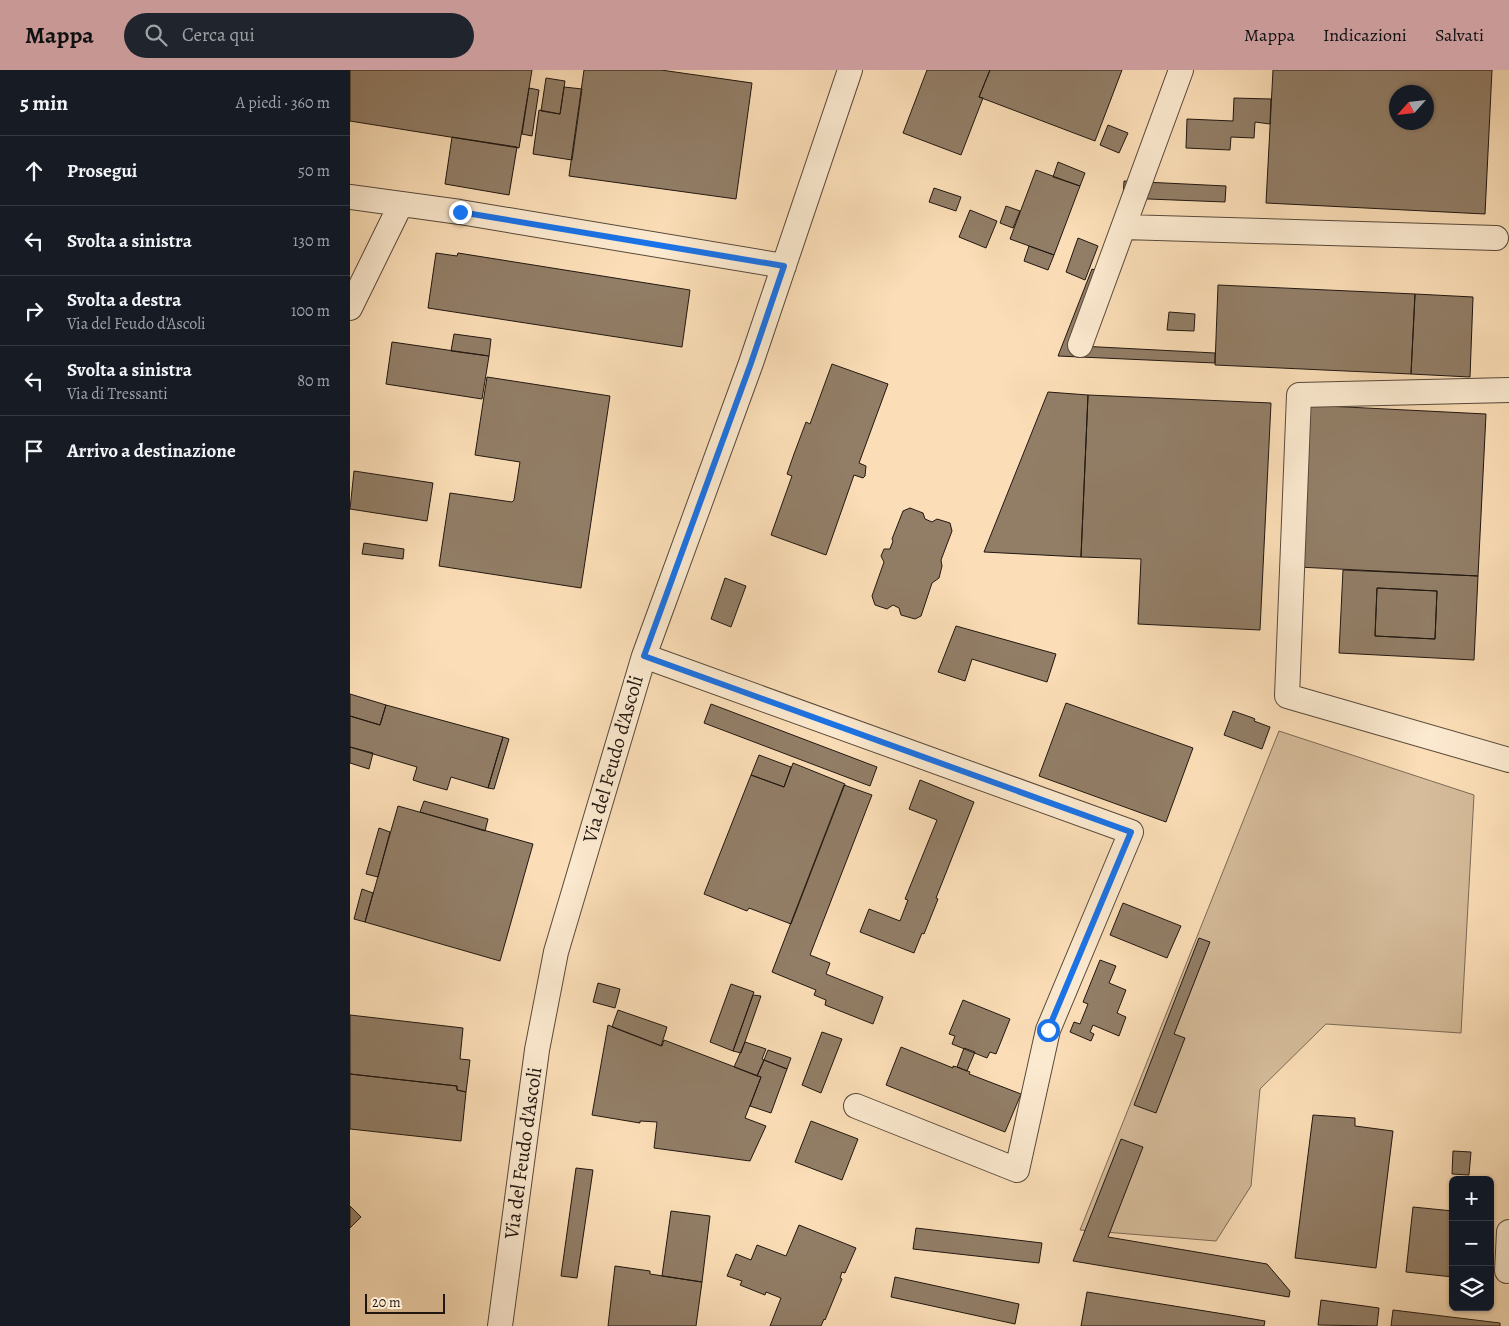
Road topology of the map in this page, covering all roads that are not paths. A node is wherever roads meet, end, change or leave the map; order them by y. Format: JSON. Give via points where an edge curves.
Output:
{"nodes":[{"id":1,"x":850,"y":70,"type":"edge"},
{"id":2,"x":1181,"y":70,"type":"edge"},
{"id":3,"x":350,"y":197,"type":"edge"},
{"id":4,"x":401,"y":204,"type":"junction"},
{"id":5,"x":1124,"y":227,"type":"junction"},
{"id":6,"x":1496,"y":238,"type":"dead end"},
{"id":7,"x":784,"y":266,"type":"junction"},
{"id":8,"x":350,"y":308,"type":"edge"},
{"id":9,"x":1080,"y":345,"type":"dead end"},
{"id":10,"x":1509,"y":390,"type":"edge"},
{"id":11,"x":644,"y":656,"type":"junction"},
{"id":12,"x":1509,"y":760,"type":"edge"},
{"id":13,"x":856,"y":1106,"type":"dead end"},
{"id":14,"x":1509,"y":1232,"type":"edge"},
{"id":15,"x":1507,"y":1271,"type":"dead end"},
{"id":16,"x":500,"y":1326,"type":"edge"}],
"edges":[{"from":1,"to":7,"type":"street","name":"Via del Feudo d'Ascoli"},
{"from":2,"to":5,"type":"street"},
{"from":3,"to":4,"type":"street"},
{"from":4,"to":7,"type":"street"},
{"from":4,"to":8,"type":"street"},
{"from":5,"to":6,"type":"street"},
{"from":5,"to":9,"type":"street"},
{"from":7,"to":11,"type":"street","name":"Via del Feudo d'Ascoli"},
{"from":10,"to":12,"type":"street","via":[[1299,395],[1287,696]]},
{"from":11,"to":13,"type":"street","via":[[1131,832],[1048,1030],[1017,1170]]},
{"from":11,"to":16,"type":"street","name":"Via del Feudo d'Ascoli","via":[[556,952],[537,1050]]},
{"from":14,"to":15,"type":"street"}]}
